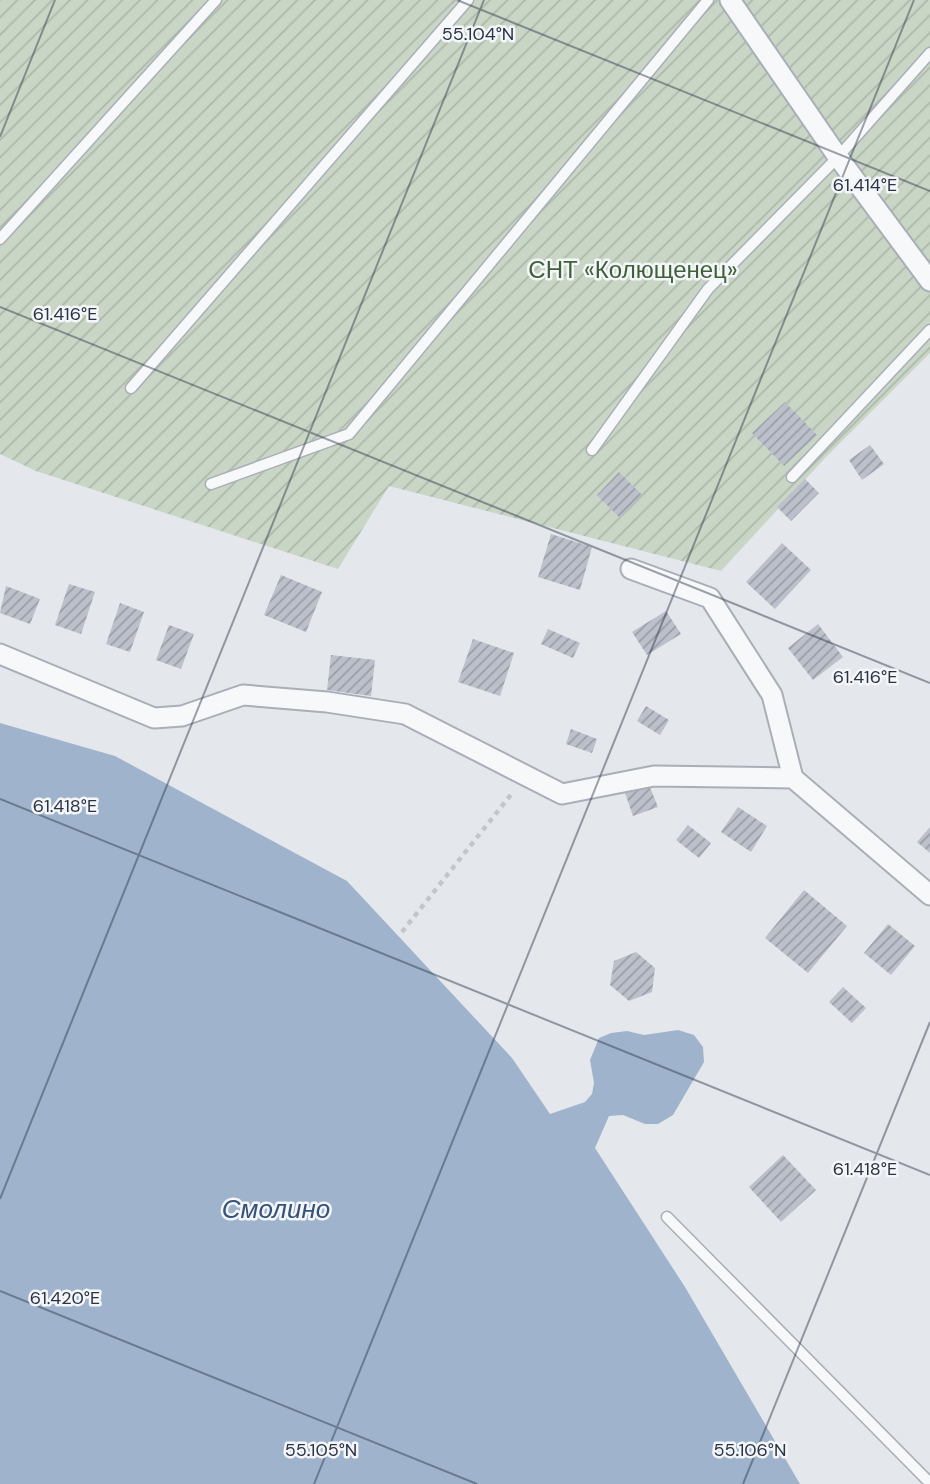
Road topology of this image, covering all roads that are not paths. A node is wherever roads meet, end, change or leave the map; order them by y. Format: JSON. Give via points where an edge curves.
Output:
{"nodes":[{"id":1,"x":216,"y":0,"type":"edge"},
{"id":2,"x":468,"y":0,"type":"edge"},
{"id":3,"x":708,"y":0,"type":"edge"},
{"id":4,"x":730,"y":0,"type":"edge"},
{"id":5,"x":930,"y":53,"type":"edge"},
{"id":6,"x":838,"y":157,"type":"junction"},
{"id":7,"x":0,"y":239,"type":"edge"},
{"id":8,"x":930,"y":281,"type":"edge"},
{"id":9,"x":930,"y":330,"type":"edge"},
{"id":10,"x":131,"y":388,"type":"dead end"},
{"id":11,"x":592,"y":450,"type":"dead end"},
{"id":12,"x":792,"y":477,"type":"dead end"},
{"id":13,"x":211,"y":484,"type":"dead end"},
{"id":14,"x":631,"y":569,"type":"dead end"},
{"id":15,"x":0,"y":654,"type":"edge"},
{"id":16,"x":793,"y":778,"type":"junction"},
{"id":17,"x":930,"y":895,"type":"edge"},
{"id":18,"x":667,"y":1217,"type":"dead end"},
{"id":19,"x":930,"y":1483,"type":"edge"}],
"edges":[{"from":1,"to":7,"type":"lane"},
{"from":2,"to":10,"type":"lane"},
{"from":3,"to":13,"type":"lane","via":[[349,434]]},
{"from":4,"to":6,"type":"street"},
{"from":5,"to":6,"type":"lane"},
{"from":6,"to":8,"type":"street"},
{"from":6,"to":11,"type":"lane","via":[[708,289]]},
{"from":9,"to":12,"type":"lane"},
{"from":14,"to":16,"type":"street","via":[[710,598],[772,695]]},
{"from":15,"to":16,"type":"street","via":[[154,718],[183,716],[243,695],[405,714],[562,794],[654,776]]},
{"from":16,"to":17,"type":"street"},
{"from":18,"to":19,"type":"lane"}]}
